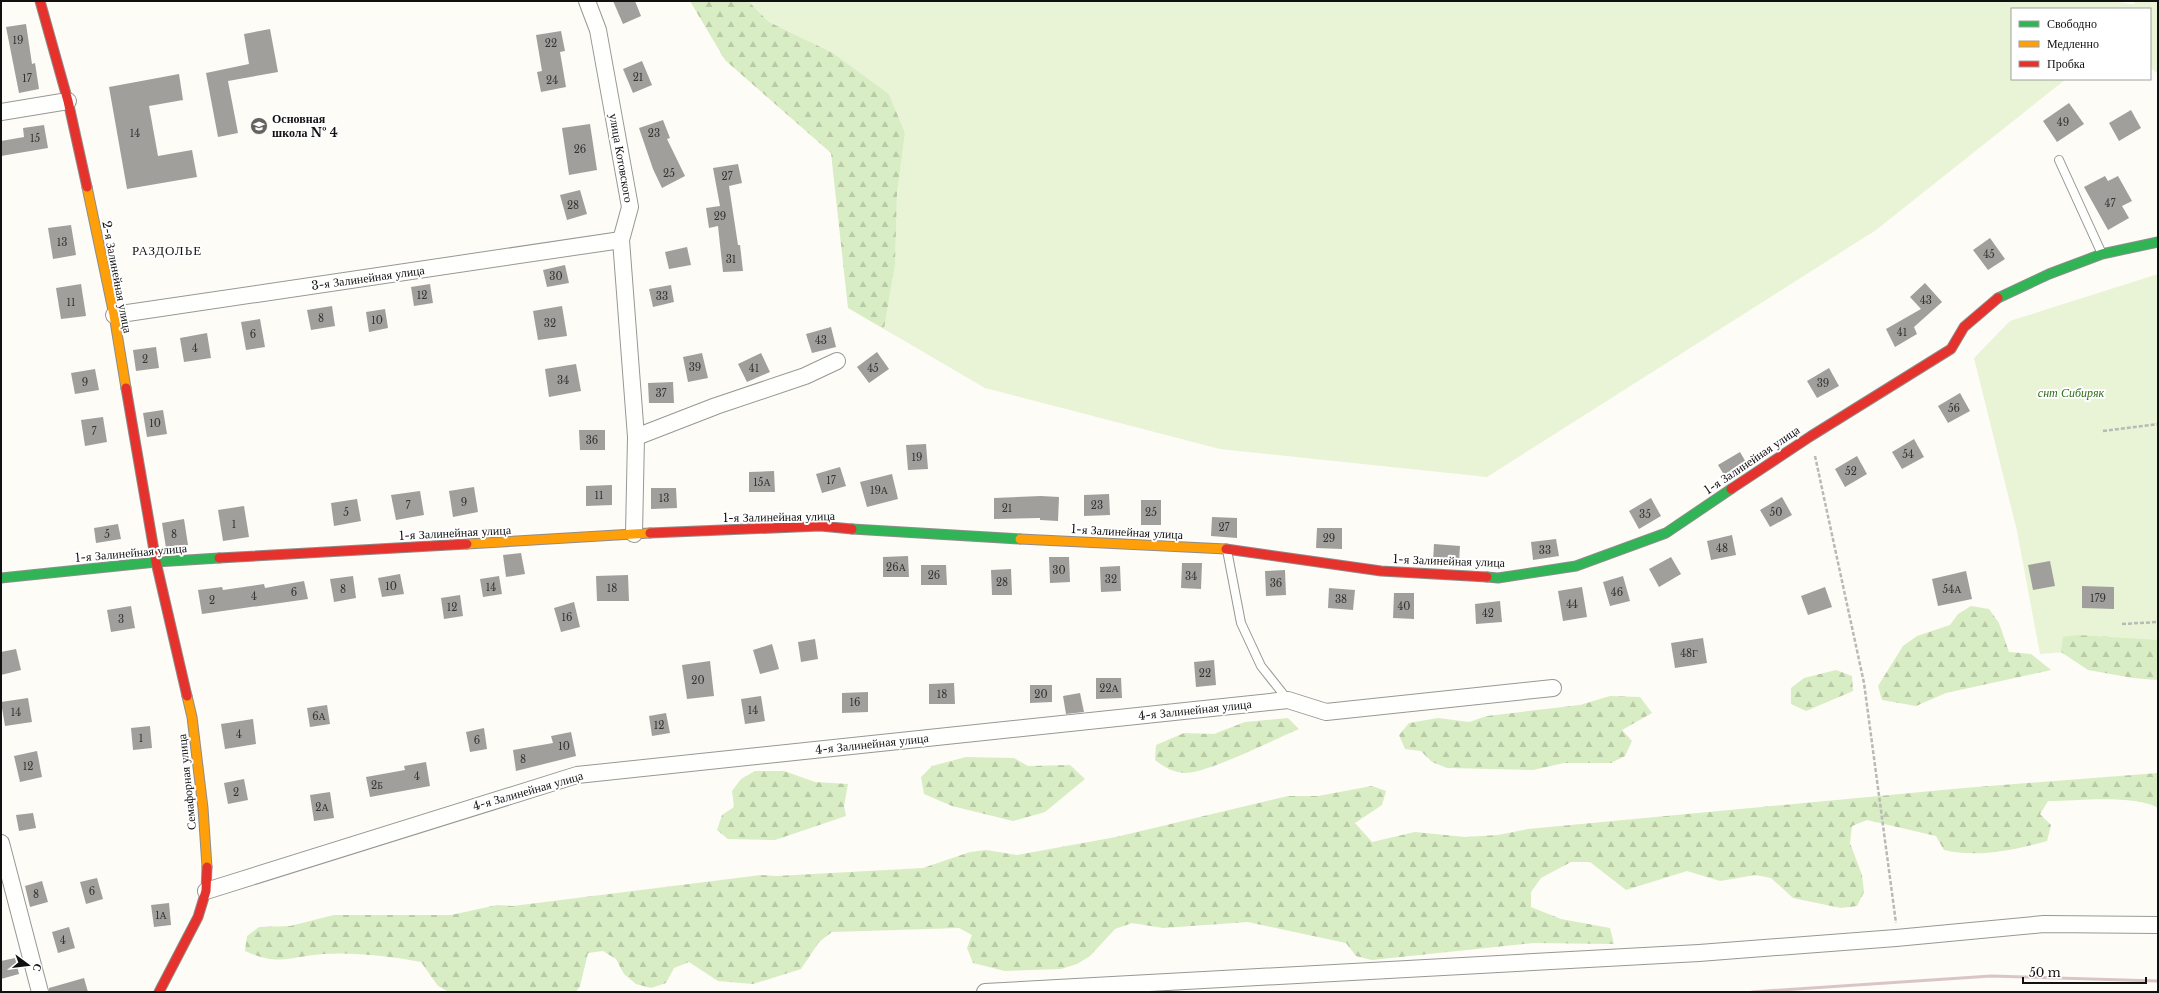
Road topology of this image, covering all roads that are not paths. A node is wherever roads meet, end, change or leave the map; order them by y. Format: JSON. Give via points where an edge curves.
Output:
{"nodes":[{"id":1,"x":40,"y":1,"type":"edge"},
{"id":2,"x":587,"y":1,"type":"edge"},
{"id":3,"x":68,"y":101,"type":"junction"},
{"id":4,"x":1,"y":112,"type":"edge"},
{"id":5,"x":2059,"y":160,"type":"dead end"},
{"id":6,"x":621,"y":240,"type":"junction"},
{"id":7,"x":2158,"y":242,"type":"edge"},
{"id":8,"x":2102,"y":254,"type":"junction"},
{"id":9,"x":114,"y":316,"type":"junction"},
{"id":10,"x":837,"y":361,"type":"dead end"},
{"id":11,"x":636,"y":437,"type":"junction"},
{"id":12,"x":634,"y":534,"type":"junction"},
{"id":13,"x":1227,"y":549,"type":"junction"},
{"id":14,"x":156,"y":562,"type":"junction"},
{"id":15,"x":1,"y":578,"type":"edge"},
{"id":16,"x":1553,"y":688,"type":"dead end"},
{"id":17,"x":1288,"y":700,"type":"junction"},
{"id":18,"x":1,"y":846,"type":"edge"},
{"id":19,"x":206,"y":891,"type":"junction"},
{"id":20,"x":2158,"y":925,"type":"edge"},
{"id":21,"x":40,"y":992,"type":"edge"},
{"id":22,"x":159,"y":992,"type":"edge"},
{"id":23,"x":985,"y":992,"type":"edge"}],
"edges":[{"from":1,"to":3,"type":"street","name":"2-я Залинейная улица"},
{"from":2,"to":6,"type":"street","name":"улица Котовского","via":[[598,30],[630,207]]},
{"from":3,"to":4,"type":"street"},
{"from":3,"to":9,"type":"street","name":"2-я Залинейная улица"},
{"from":5,"to":8,"type":"lane"},
{"from":6,"to":9,"type":"street","name":"3-я Залинейная улица"},
{"from":6,"to":11,"type":"street","name":"улица Котовского"},
{"from":7,"to":8,"type":"street","name":"1-я Залинейная улица"},
{"from":8,"to":13,"type":"street","name":"1-я Залинейная улица","via":[[2049,274],[1998,298],[1964,327],[1951,349],[1811,436],[1666,532],[1576,566],[1498,578],[1380,571]]},
{"from":9,"to":14,"type":"street","name":"2-я Залинейная улица"},
{"from":10,"to":11,"type":"street","via":[[805,376]]},
{"from":11,"to":12,"type":"street","name":"улица Котовского"},
{"from":12,"to":13,"type":"street","name":"1-я Залинейная улица","via":[[820,526],[936,535]]},
{"from":12,"to":14,"type":"street","name":"1-я Залинейная улица"},
{"from":13,"to":17,"type":"lane","via":[[1241,623],[1261,666]]},
{"from":14,"to":15,"type":"street","name":"1-я Залинейная улица"},
{"from":14,"to":19,"type":"street","name":"Семафорная улица","via":[[192,717],[204,808]]},
{"from":16,"to":17,"type":"street","name":"4-я Залинейная улица","via":[[1326,712]]},
{"from":17,"to":19,"type":"street","name":"4-я Залинейная улица","via":[[577,775]]},
{"from":18,"to":21,"type":"street"},
{"from":19,"to":22,"type":"street","name":"Семафорная улица","via":[[198,917]]},
{"from":20,"to":23,"type":"street","via":[[2044,924],[1699,953]]}]}
